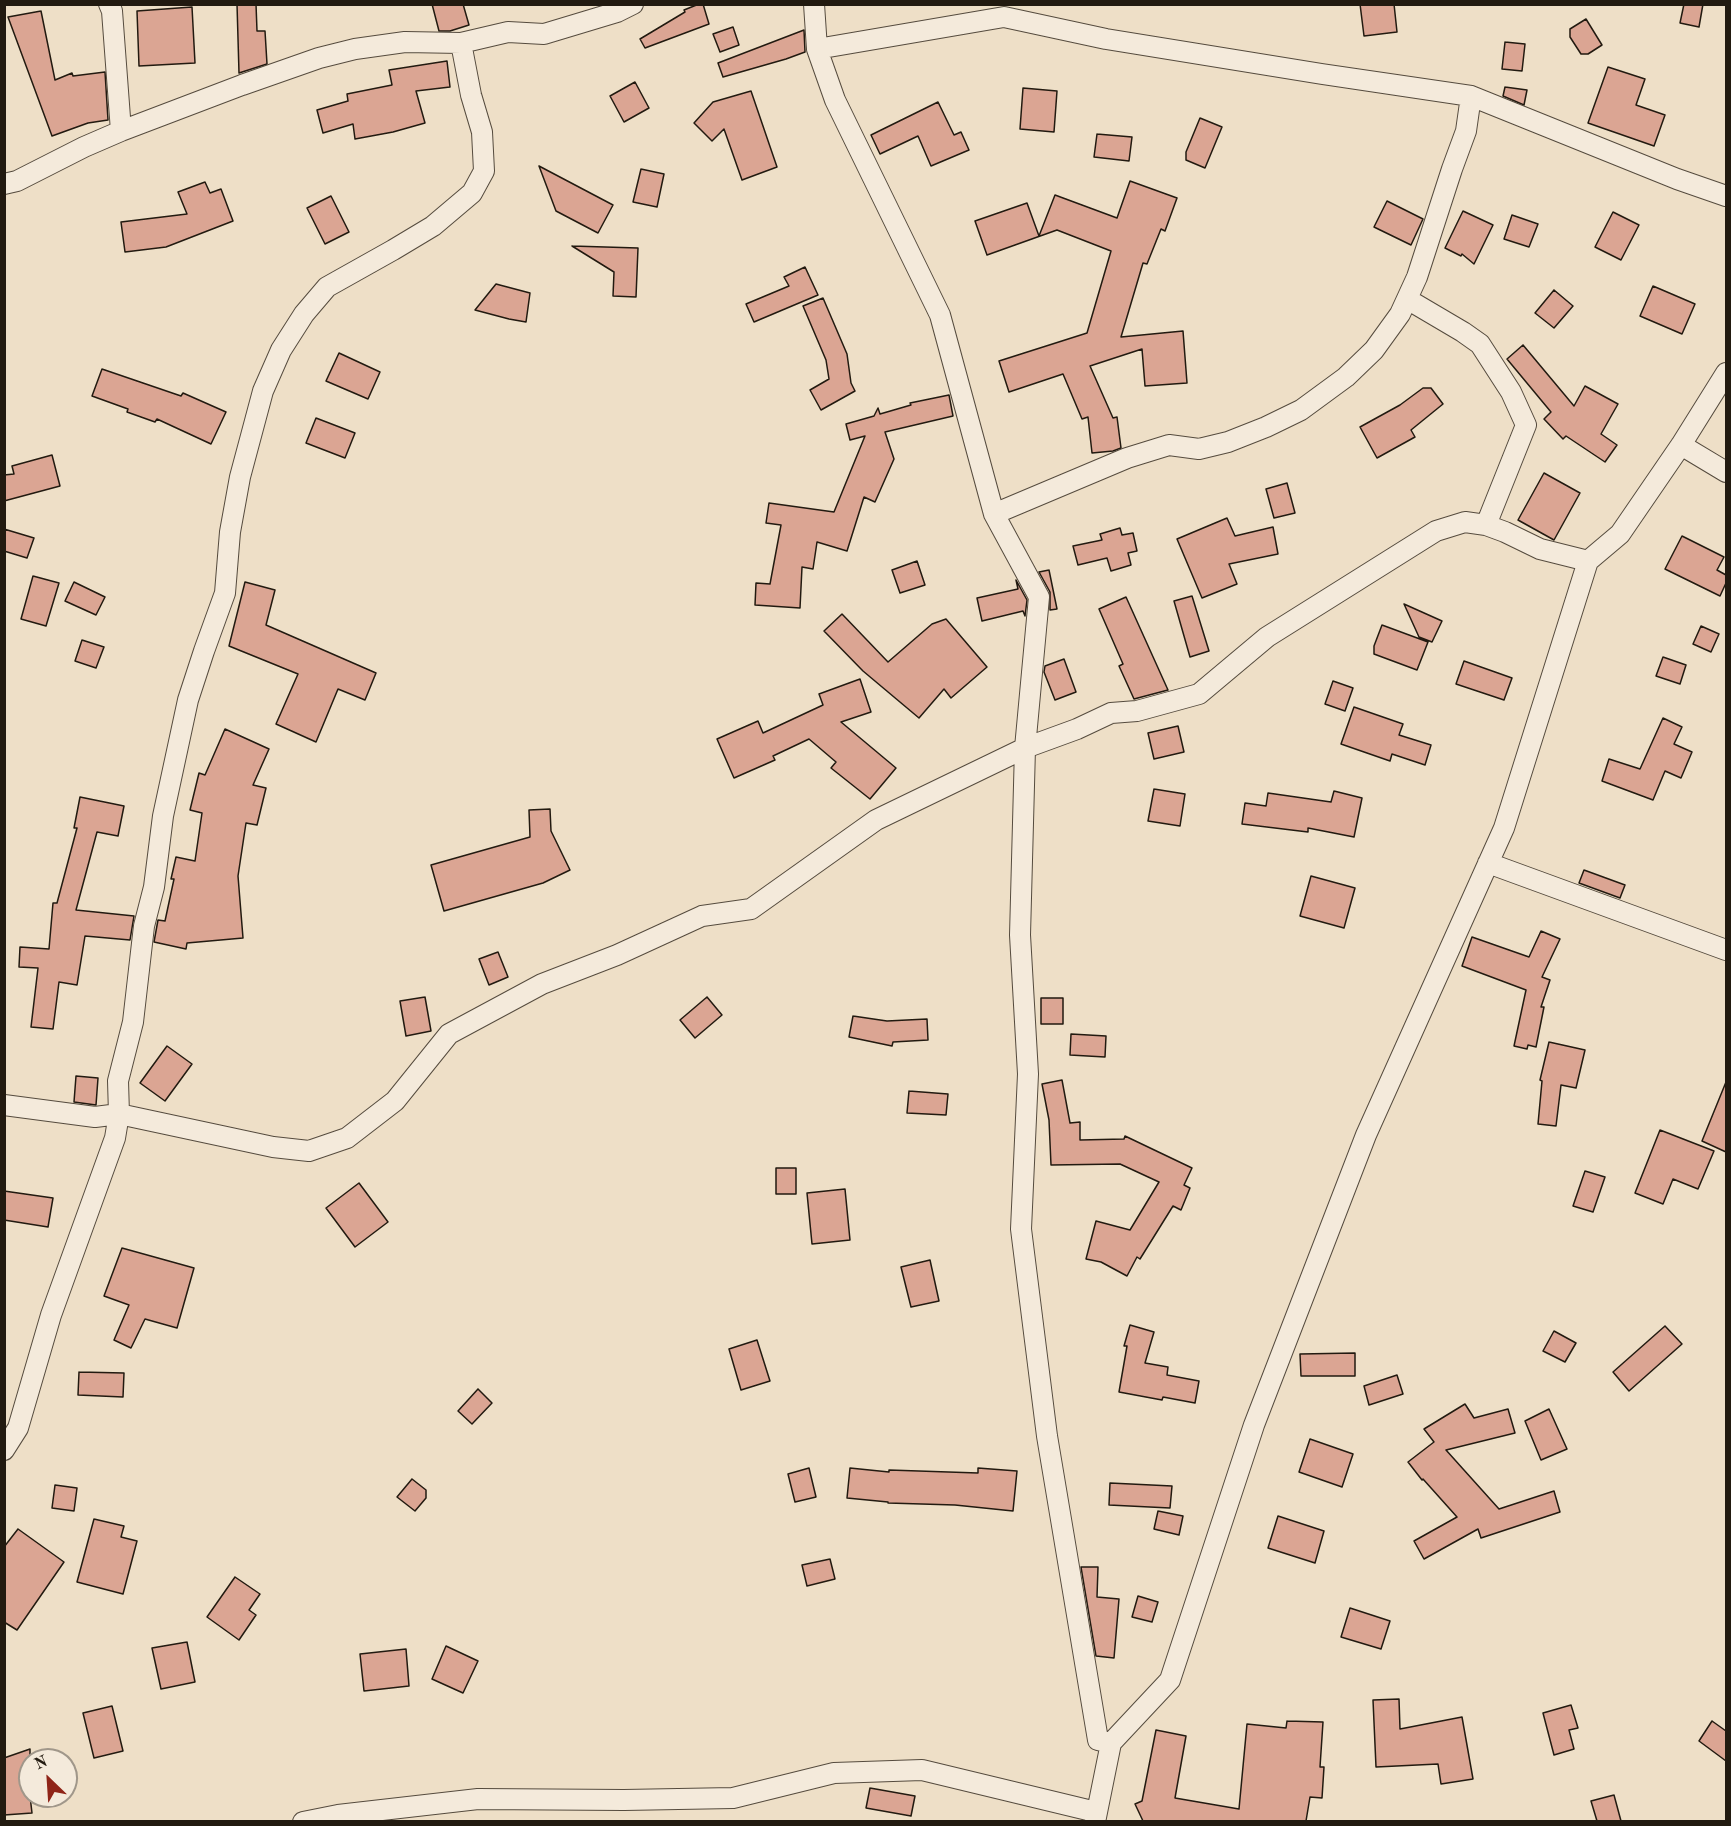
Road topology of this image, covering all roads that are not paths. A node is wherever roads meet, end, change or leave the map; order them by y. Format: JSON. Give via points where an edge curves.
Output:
{"nodes":[{"id":1,"x":109,"y":4,"type":"edge"},
{"id":2,"x":633,"y":4,"type":"edge"},
{"id":3,"x":814,"y":4,"type":"edge"},
{"id":4,"x":461,"y":43,"type":"junction"},
{"id":5,"x":817,"y":49,"type":"junction"},
{"id":6,"x":1471,"y":96,"type":"junction"},
{"id":7,"x":121,"y":131,"type":"junction"},
{"id":8,"x":4,"y":184,"type":"edge"},
{"id":9,"x":1726,"y":196,"type":"edge"},
{"id":10,"x":1407,"y":299,"type":"junction"},
{"id":11,"x":1726,"y":373,"type":"edge"},
{"id":12,"x":1681,"y":446,"type":"junction"},
{"id":13,"x":1726,"y":472,"type":"edge"},
{"id":14,"x":994,"y":514,"type":"junction"},
{"id":15,"x":1486,"y":525,"type":"junction"},
{"id":16,"x":1588,"y":561,"type":"junction"},
{"id":17,"x":1026,"y":748,"type":"junction"},
{"id":18,"x":1488,"y":863,"type":"junction"},
{"id":19,"x":1726,"y":950,"type":"edge"},
{"id":20,"x":4,"y":1105,"type":"edge"},
{"id":21,"x":119,"y":1114,"type":"junction"},
{"id":22,"x":4,"y":1450,"type":"edge"},
{"id":23,"x":1111,"y":1743,"type":"junction"},
{"id":24,"x":1096,"y":1817,"type":"edge"},
{"id":25,"x":303,"y":1821,"type":"edge"}],
"edges":[{"from":1,"to":7,"type":"street"},
{"from":2,"to":4,"type":"street","via":[[544,34],[508,32]]},
{"from":3,"to":5,"type":"street"},
{"from":4,"to":7,"type":"street","via":[[405,42],[320,58]]},
{"from":4,"to":21,"type":"street","via":[[482,132],[484,171],[472,193],[433,226],[327,287],[281,351],[263,391],[240,477],[225,593],[188,700],[163,816],[133,1022],[118,1081]]},
{"from":5,"to":6,"type":"street","via":[[1004,17],[1106,39]]},
{"from":5,"to":14,"type":"street","via":[[835,100],[940,315]]},
{"from":6,"to":9,"type":"street"},
{"from":6,"to":10,"type":"street","via":[[1466,131]]},
{"from":7,"to":8,"type":"street"},
{"from":10,"to":14,"type":"street","via":[[1374,350],[1346,377],[1301,410],[1228,442],[1199,449],[1169,445],[1127,458]]},
{"from":10,"to":15,"type":"street","via":[[1480,344],[1511,392],[1526,425]]},
{"from":11,"to":12,"type":"street"},
{"from":12,"to":13,"type":"street"},
{"from":12,"to":16,"type":"street","via":[[1620,534]]},
{"from":14,"to":17,"type":"street","via":[[1039,597]]},
{"from":15,"to":16,"type":"street","via":[[1540,549]]},
{"from":15,"to":17,"type":"street","via":[[1465,522],[1436,531],[1267,637],[1199,694],[1137,711],[1111,713]]},
{"from":16,"to":18,"type":"street","via":[[1504,828]]},
{"from":17,"to":21,"type":"street","via":[[876,820],[751,909],[702,916],[542,984],[449,1034],[395,1101],[347,1138],[309,1151]]},
{"from":17,"to":23,"type":"street","via":[[1020,935],[1028,1074],[1021,1229],[1047,1436],[1096,1729],[1098,1740]]},
{"from":18,"to":19,"type":"street"},
{"from":18,"to":23,"type":"street","via":[[1366,1135],[1254,1425],[1170,1680]]},
{"from":20,"to":21,"type":"street","via":[[95,1117]]},
{"from":21,"to":22,"type":"street","via":[[115,1138],[51,1315],[18,1428]]},
{"from":23,"to":24,"type":"street"},
{"from":24,"to":25,"type":"street","via":[[922,1770],[834,1773],[733,1798],[478,1799]]}]}
